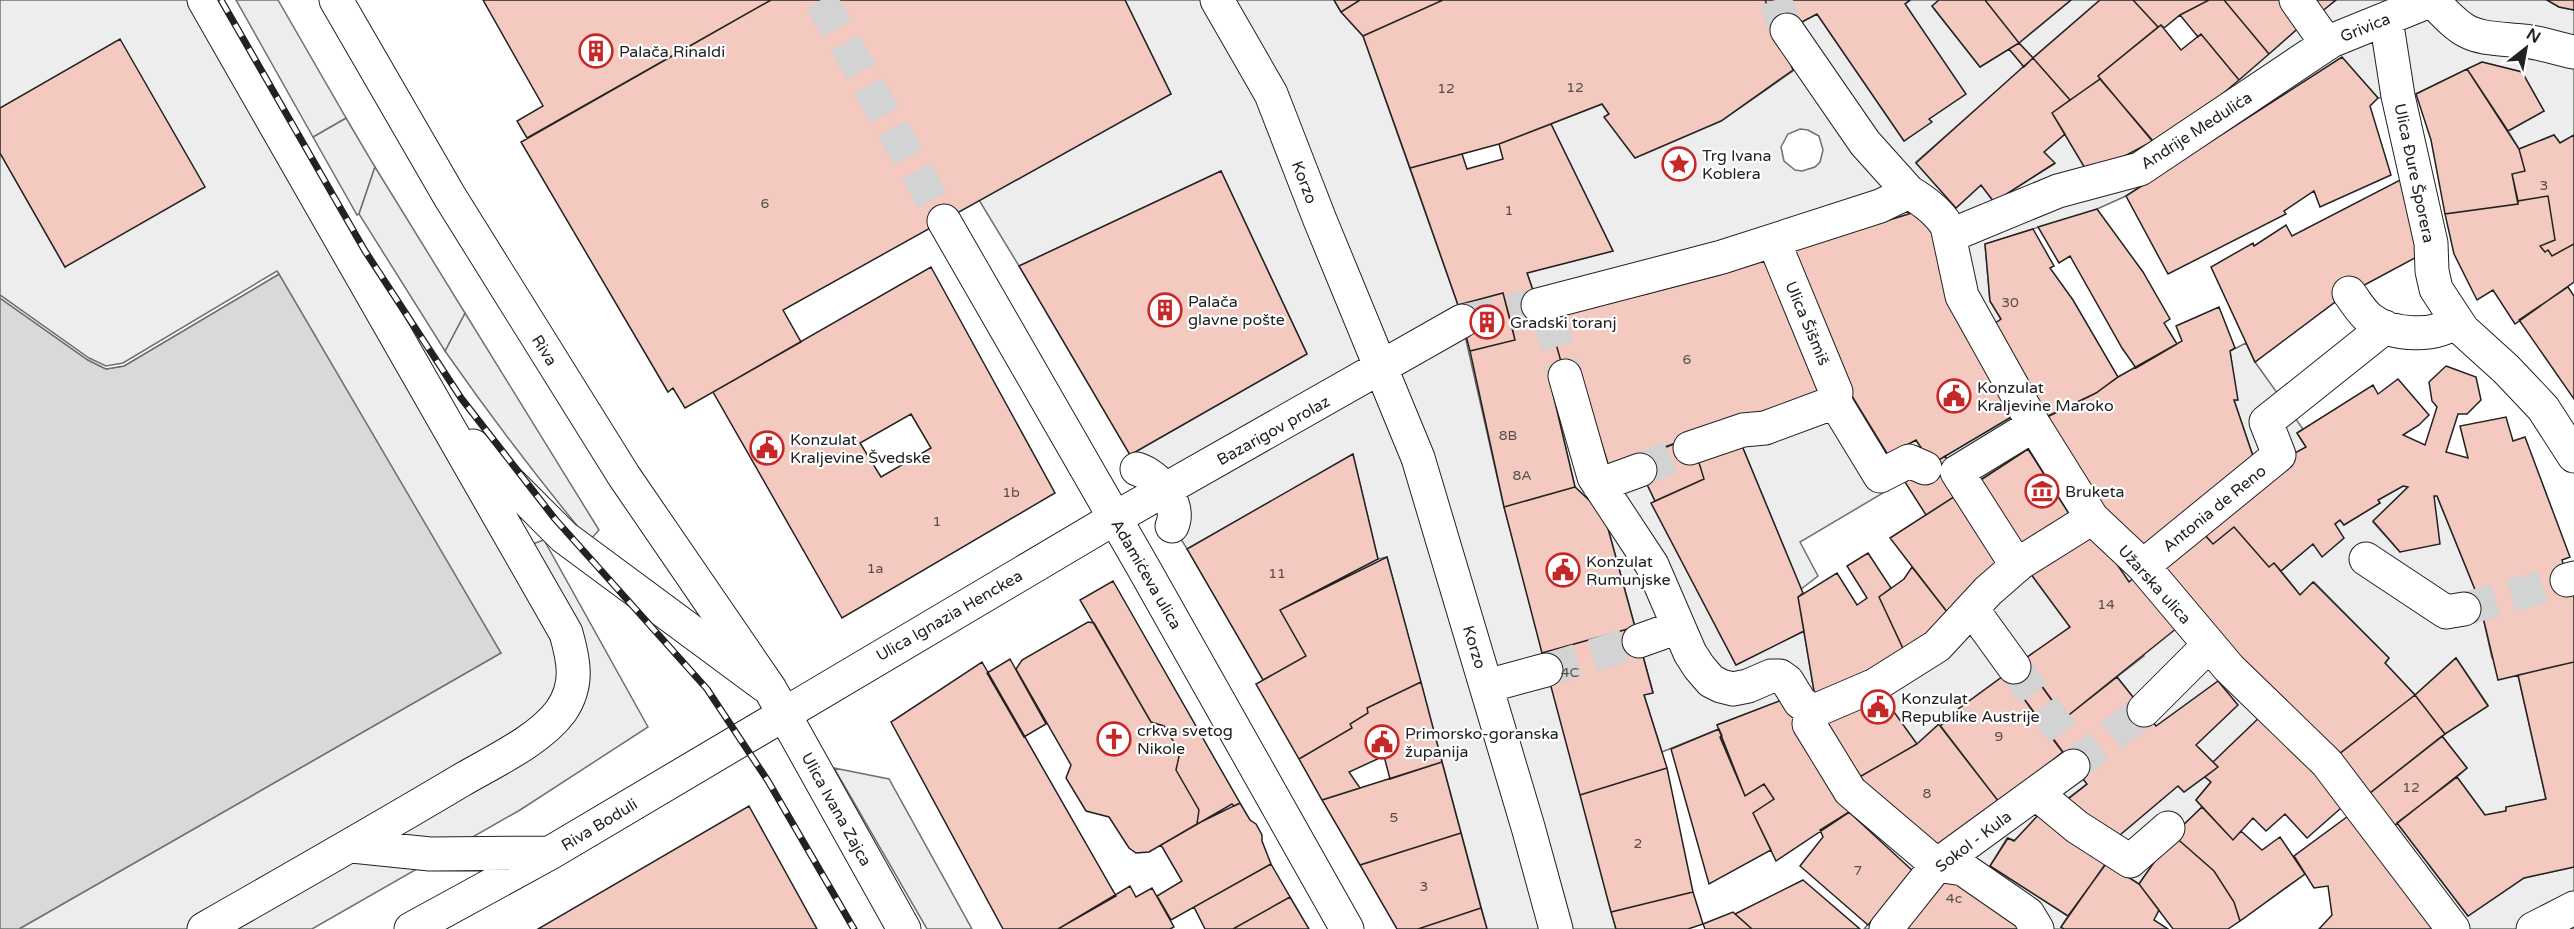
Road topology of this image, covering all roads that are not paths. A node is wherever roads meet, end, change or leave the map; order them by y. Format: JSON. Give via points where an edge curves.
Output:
{"nodes":[{"id":1,"x":204,"y":0,"type":"edge"},
{"id":2,"x":336,"y":0,"type":"edge"},
{"id":3,"x":1218,"y":0,"type":"edge"},
{"id":4,"x":2296,"y":0,"type":"edge"},
{"id":5,"x":2432,"y":0,"type":"edge"},
{"id":6,"x":2386,"y":19,"type":"junction"},
{"id":7,"x":1787,"y":30,"type":"tunnel mouth"},
{"id":8,"x":2329,"y":42,"type":"junction"},
{"id":9,"x":2574,"y":52,"type":"edge"},
{"id":10,"x":1915,"y":196,"type":"junction"},
{"id":11,"x":944,"y":221,"type":"tunnel mouth"},
{"id":12,"x":1949,"y":236,"type":"junction"},
{"id":13,"x":1779,"y":255,"type":"dead end"},
{"id":14,"x":2349,"y":293,"type":"dead end"},
{"id":15,"x":1544,"y":308,"type":"tunnel mouth"},
{"id":16,"x":1462,"y":321,"type":"tunnel mouth"},
{"id":17,"x":2456,"y":321,"type":"junction"},
{"id":18,"x":2385,"y":327,"type":"junction"},
{"id":19,"x":1381,"y":369,"type":"junction"},
{"id":20,"x":1565,"y":376,"type":"tunnel mouth"},
{"id":21,"x":431,"y":397,"type":"junction"},
{"id":22,"x":1836,"y":397,"type":"junction"},
{"id":23,"x":2034,"y":425,"type":"junction"},
{"id":24,"x":1690,"y":448,"type":"tunnel mouth"},
{"id":25,"x":2574,"y":456,"type":"edge"},
{"id":26,"x":1944,"y":468,"type":"junction"},
{"id":27,"x":1137,"y":469,"type":"dead end"},
{"id":28,"x":1640,"y":470,"type":"tunnel mouth"},
{"id":29,"x":1599,"y":485,"type":"junction"},
{"id":30,"x":1164,"y":491,"type":"junction"},
{"id":31,"x":1114,"y":518,"type":"junction"},
{"id":32,"x":2092,"y":518,"type":"junction"},
{"id":33,"x":1172,"y":526,"type":"dead end"},
{"id":34,"x":2366,"y":559,"type":"dead end"},
{"id":35,"x":2019,"y":565,"type":"junction"},
{"id":36,"x":2143,"y":566,"type":"junction"},
{"id":37,"x":1972,"y":609,"type":"junction"},
{"id":38,"x":2464,"y":609,"type":"tunnel mouth"},
{"id":39,"x":1678,"y":627,"type":"junction"},
{"id":40,"x":1639,"y":641,"type":"tunnel mouth"},
{"id":41,"x":2209,"y":645,"type":"junction"},
{"id":42,"x":2014,"y":667,"type":"tunnel mouth"},
{"id":43,"x":1546,"y":670,"type":"tunnel mouth"},
{"id":44,"x":1486,"y":686,"type":"junction"},
{"id":45,"x":777,"y":701,"type":"junction"},
{"id":46,"x":1811,"y":710,"type":"junction"},
{"id":47,"x":2144,"y":710,"type":"tunnel mouth"},
{"id":48,"x":2073,"y":766,"type":"tunnel mouth"},
{"id":49,"x":2037,"y":794,"type":"junction"},
{"id":50,"x":2168,"y":828,"type":"dead end"},
{"id":51,"x":352,"y":846,"type":"junction"},
{"id":52,"x":550,"y":853,"type":"junction"},
{"id":53,"x":1937,"y":865,"type":"junction"},
{"id":54,"x":2574,"y":908,"type":"edge"},
{"id":55,"x":424,"y":926,"type":"edge"},
{"id":56,"x":204,"y":929,"type":"edge"},
{"id":57,"x":904,"y":929,"type":"edge"},
{"id":58,"x":1347,"y":929,"type":"edge"},
{"id":59,"x":1556,"y":929,"type":"edge"},
{"id":60,"x":1886,"y":929,"type":"edge"},
{"id":61,"x":2037,"y":929,"type":"edge"},
{"id":62,"x":2453,"y":929,"type":"edge"},
{"id":63,"x":2533,"y":929,"type":"edge"}],
"edges":[{"from":1,"to":21,"type":"street"},
{"from":2,"to":45,"type":"street","name":"Riva","via":[[450,197],[624,477]]},
{"from":3,"to":19,"type":"street","name":"Korzo","via":[[1271,94]]},
{"from":4,"to":8,"type":"street"},
{"from":5,"to":6,"type":"street","name":"Grivica"},
{"from":5,"to":9,"type":"street","via":[[2453,23],[2478,38],[2526,41]]},
{"from":6,"to":8,"type":"street","name":"Grivica"},
{"from":6,"to":17,"type":"street","name":"Ulica Đure Šporera","via":[[2398,96],[2431,243],[2436,289]]},
{"from":7,"to":10,"type":"street","via":[[1864,142]]},
{"from":8,"to":12,"type":"street","name":"Andrije Medulića","via":[[2140,168],[2058,190]]},
{"from":10,"to":12,"type":"street","name":"Užarska ulica","via":[[1941,217]]},
{"from":10,"to":15,"type":"street"},
{"from":11,"to":31,"type":"street","name":"Adamićeva ulica"},
{"from":12,"to":23,"type":"street","name":"Užarska ulica","via":[[1962,296]]},
{"from":13,"to":22,"type":"street","name":"Ulica Šišmiš"},
{"from":14,"to":18,"type":"street","via":[[2364,314]]},
{"from":16,"to":19,"type":"street"},
{"from":17,"to":18,"type":"street","via":[[2441,330],[2427,332]]},
{"from":17,"to":25,"type":"street","name":"Ulica Đure Šporera","via":[[2536,400]]},
{"from":18,"to":36,"type":"street","name":"Antonia de Reno","via":[[2266,422],[2279,455]]},
{"from":19,"to":30,"type":"street","name":"Bazarigov prolaz"},
{"from":19,"to":44,"type":"street","name":"Korzo","via":[[1418,458]]},
{"from":20,"to":29,"type":"street"},
{"from":21,"to":45,"type":"street","via":[[480,454],[564,537]]},
{"from":21,"to":51,"type":"street","via":[[566,633],[574,662],[574,685],[561,711],[533,737]]},
{"from":22,"to":24,"type":"street","via":[[1766,428],[1743,430]]},
{"from":22,"to":26,"type":"street","name":"Ulica Šišmiš","via":[[1880,476],[1909,461]]},
{"from":23,"to":26,"type":"street"},
{"from":23,"to":32,"type":"street","name":"Užarska ulica"},
{"from":26,"to":35,"type":"street"},
{"from":27,"to":30,"type":"street","via":[[1148,472]]},
{"from":28,"to":29,"type":"street"},
{"from":29,"to":39,"type":"street","via":[[1652,566]]},
{"from":30,"to":31,"type":"street","name":"Bazarigov prolaz"},
{"from":30,"to":33,"type":"street","via":[[1174,508]]},
{"from":31,"to":45,"type":"street","name":"Ulica Ignazia Henckea"},
{"from":31,"to":58,"type":"street","name":"Adamićeva ulica"},
{"from":32,"to":35,"type":"street"},
{"from":32,"to":36,"type":"street","name":"Užarska ulica"},
{"from":34,"to":38,"type":"street","via":[[2446,612]]},
{"from":35,"to":37,"type":"street"},
{"from":36,"to":41,"type":"street","name":"Užarska ulica"},
{"from":37,"to":42,"type":"street"},
{"from":37,"to":46,"type":"street","via":[[1937,646],[1875,685]]},
{"from":39,"to":40,"type":"street"},
{"from":39,"to":46,"type":"street","via":[[1690,653],[1711,681],[1733,689],[1780,676]]},
{"from":41,"to":47,"type":"street"},
{"from":41,"to":62,"type":"street","name":"Užarska ulica","via":[[2327,763]]},
{"from":43,"to":44,"type":"street"},
{"from":44,"to":59,"type":"street","name":"Korzo"},
{"from":45,"to":52,"type":"street","name":"Riva Boduli"},
{"from":45,"to":57,"type":"street","name":"Ulica Ivana Zajca"},
{"from":46,"to":53,"type":"street","via":[[1809,724],[1850,791]]},
{"from":48,"to":49,"type":"street","name":"Sokol - Kula"},
{"from":49,"to":50,"type":"street","via":[[2130,861]]},
{"from":49,"to":53,"type":"street","name":"Sokol - Kula"},
{"from":51,"to":52,"type":"street","via":[[430,854]]},
{"from":51,"to":56,"type":"street"},
{"from":52,"to":55,"type":"street","name":"Riva Boduli"},
{"from":53,"to":60,"type":"street","name":"Sokol - Kula"},
{"from":53,"to":61,"type":"street","via":[[1964,869],[2028,914]]},
{"from":54,"to":63,"type":"street"}]}
